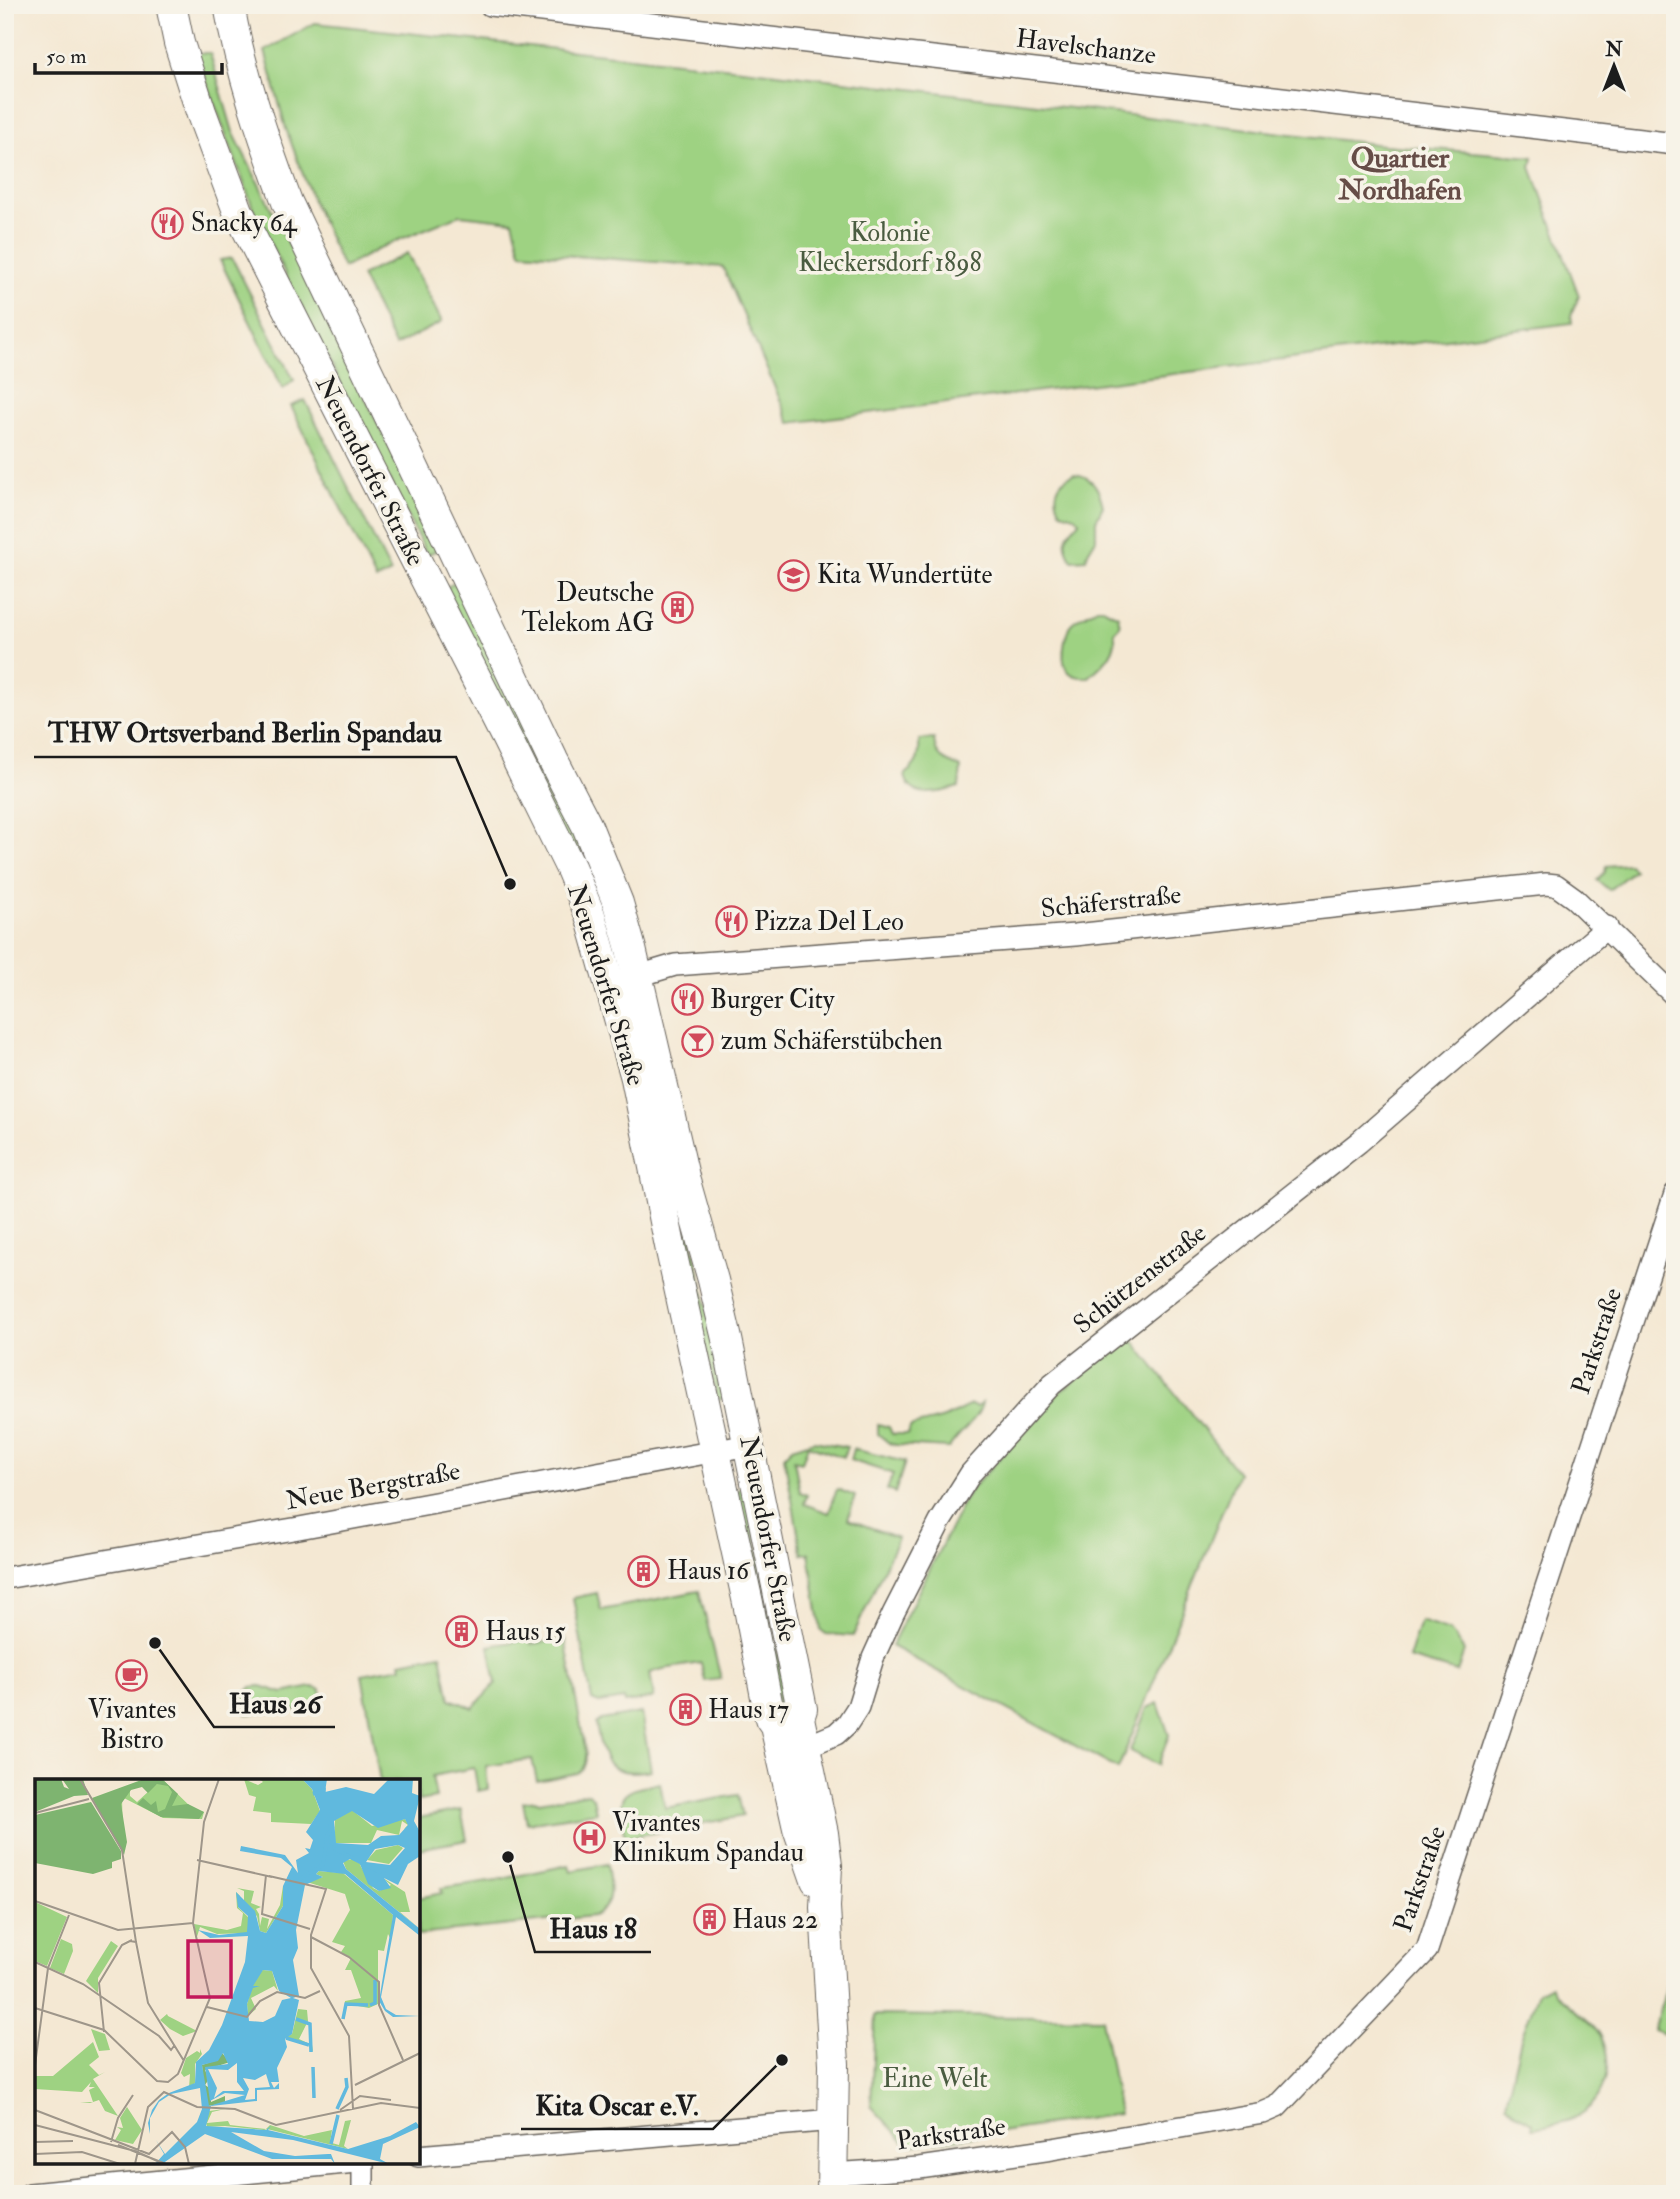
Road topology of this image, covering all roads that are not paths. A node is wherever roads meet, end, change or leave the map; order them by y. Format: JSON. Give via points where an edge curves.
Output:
{"nodes":[{"id":1,"x":171,"y":5,"type":"edge"},
{"id":2,"x":229,"y":5,"type":"edge"},
{"id":3,"x":491,"y":5,"type":"edge"},
{"id":4,"x":1675,"y":144,"type":"edge"},
{"id":5,"x":1607,"y":927,"type":"junction"},
{"id":6,"x":638,"y":976,"type":"junction"},
{"id":7,"x":1675,"y":996,"type":"edge"},
{"id":8,"x":614,"y":997,"type":"junction"},
{"id":9,"x":1675,"y":1194,"type":"edge"},
{"id":10,"x":749,"y":1445,"type":"junction"},
{"id":11,"x":716,"y":1452,"type":"junction"},
{"id":12,"x":5,"y":1578,"type":"edge"},
{"id":13,"x":793,"y":1751,"type":"junction"},
{"id":14,"x":833,"y":2120,"type":"junction"},
{"id":15,"x":420,"y":2156,"type":"edge"},
{"id":16,"x":336,"y":2164,"type":"edge"},
{"id":17,"x":363,"y":2164,"type":"edge"},
{"id":18,"x":832,"y":2184,"type":"edge"},
{"id":19,"x":30,"y":2194,"type":"edge"},
{"id":20,"x":363,"y":2194,"type":"edge"}],
"edges":[{"from":1,"to":8,"type":"main road","name":"Neuendorfer Straße","via":[[179,43],[238,211],[571,869]]},
{"from":2,"to":6,"type":"main road","name":"Neuendorfer Straße","via":[[239,60],[286,202],[587,826],[618,902]]},
{"from":3,"to":4,"type":"street","name":"Havelschanze"},
{"from":5,"to":6,"type":"street","name":"Schäferstraße","via":[[1574,898],[1546,884],[1075,935],[675,965]]},
{"from":5,"to":7,"type":"street"},
{"from":5,"to":13,"type":"street","name":"Schützenstraße","via":[[1359,1142],[1052,1384],[971,1473],[940,1522],[873,1658],[858,1707],[836,1734]]},
{"from":6,"to":8,"type":"street","name":"Schäferstraße"},
{"from":6,"to":10,"type":"main road","name":"Neuendorfer Straße"},
{"from":8,"to":11,"type":"main road","name":"Neuendorfer Straße","via":[[636,1078]]},
{"from":9,"to":18,"type":"street","name":"Parkstraße","via":[[1427,1950],[1277,2107],[1263,2113],[880,2172]]},
{"from":10,"to":11,"type":"street","name":"Neue Bergstraße"},
{"from":10,"to":13,"type":"main road","name":"Neuendorfer Straße","via":[[802,1709]]},
{"from":11,"to":12,"type":"street","name":"Neue Bergstraße"},
{"from":11,"to":13,"type":"main road","name":"Neuendorfer Straße","via":[[769,1718]]},
{"from":13,"to":14,"type":"main road","name":"Neuendorfer Straße","via":[[823,1833],[827,1866]]},
{"from":14,"to":15,"type":"street"},
{"from":14,"to":18,"type":"main road","name":"Neuendorfer Straße"},
{"from":16,"to":19,"type":"street"},
{"from":17,"to":20,"type":"street"}]}
